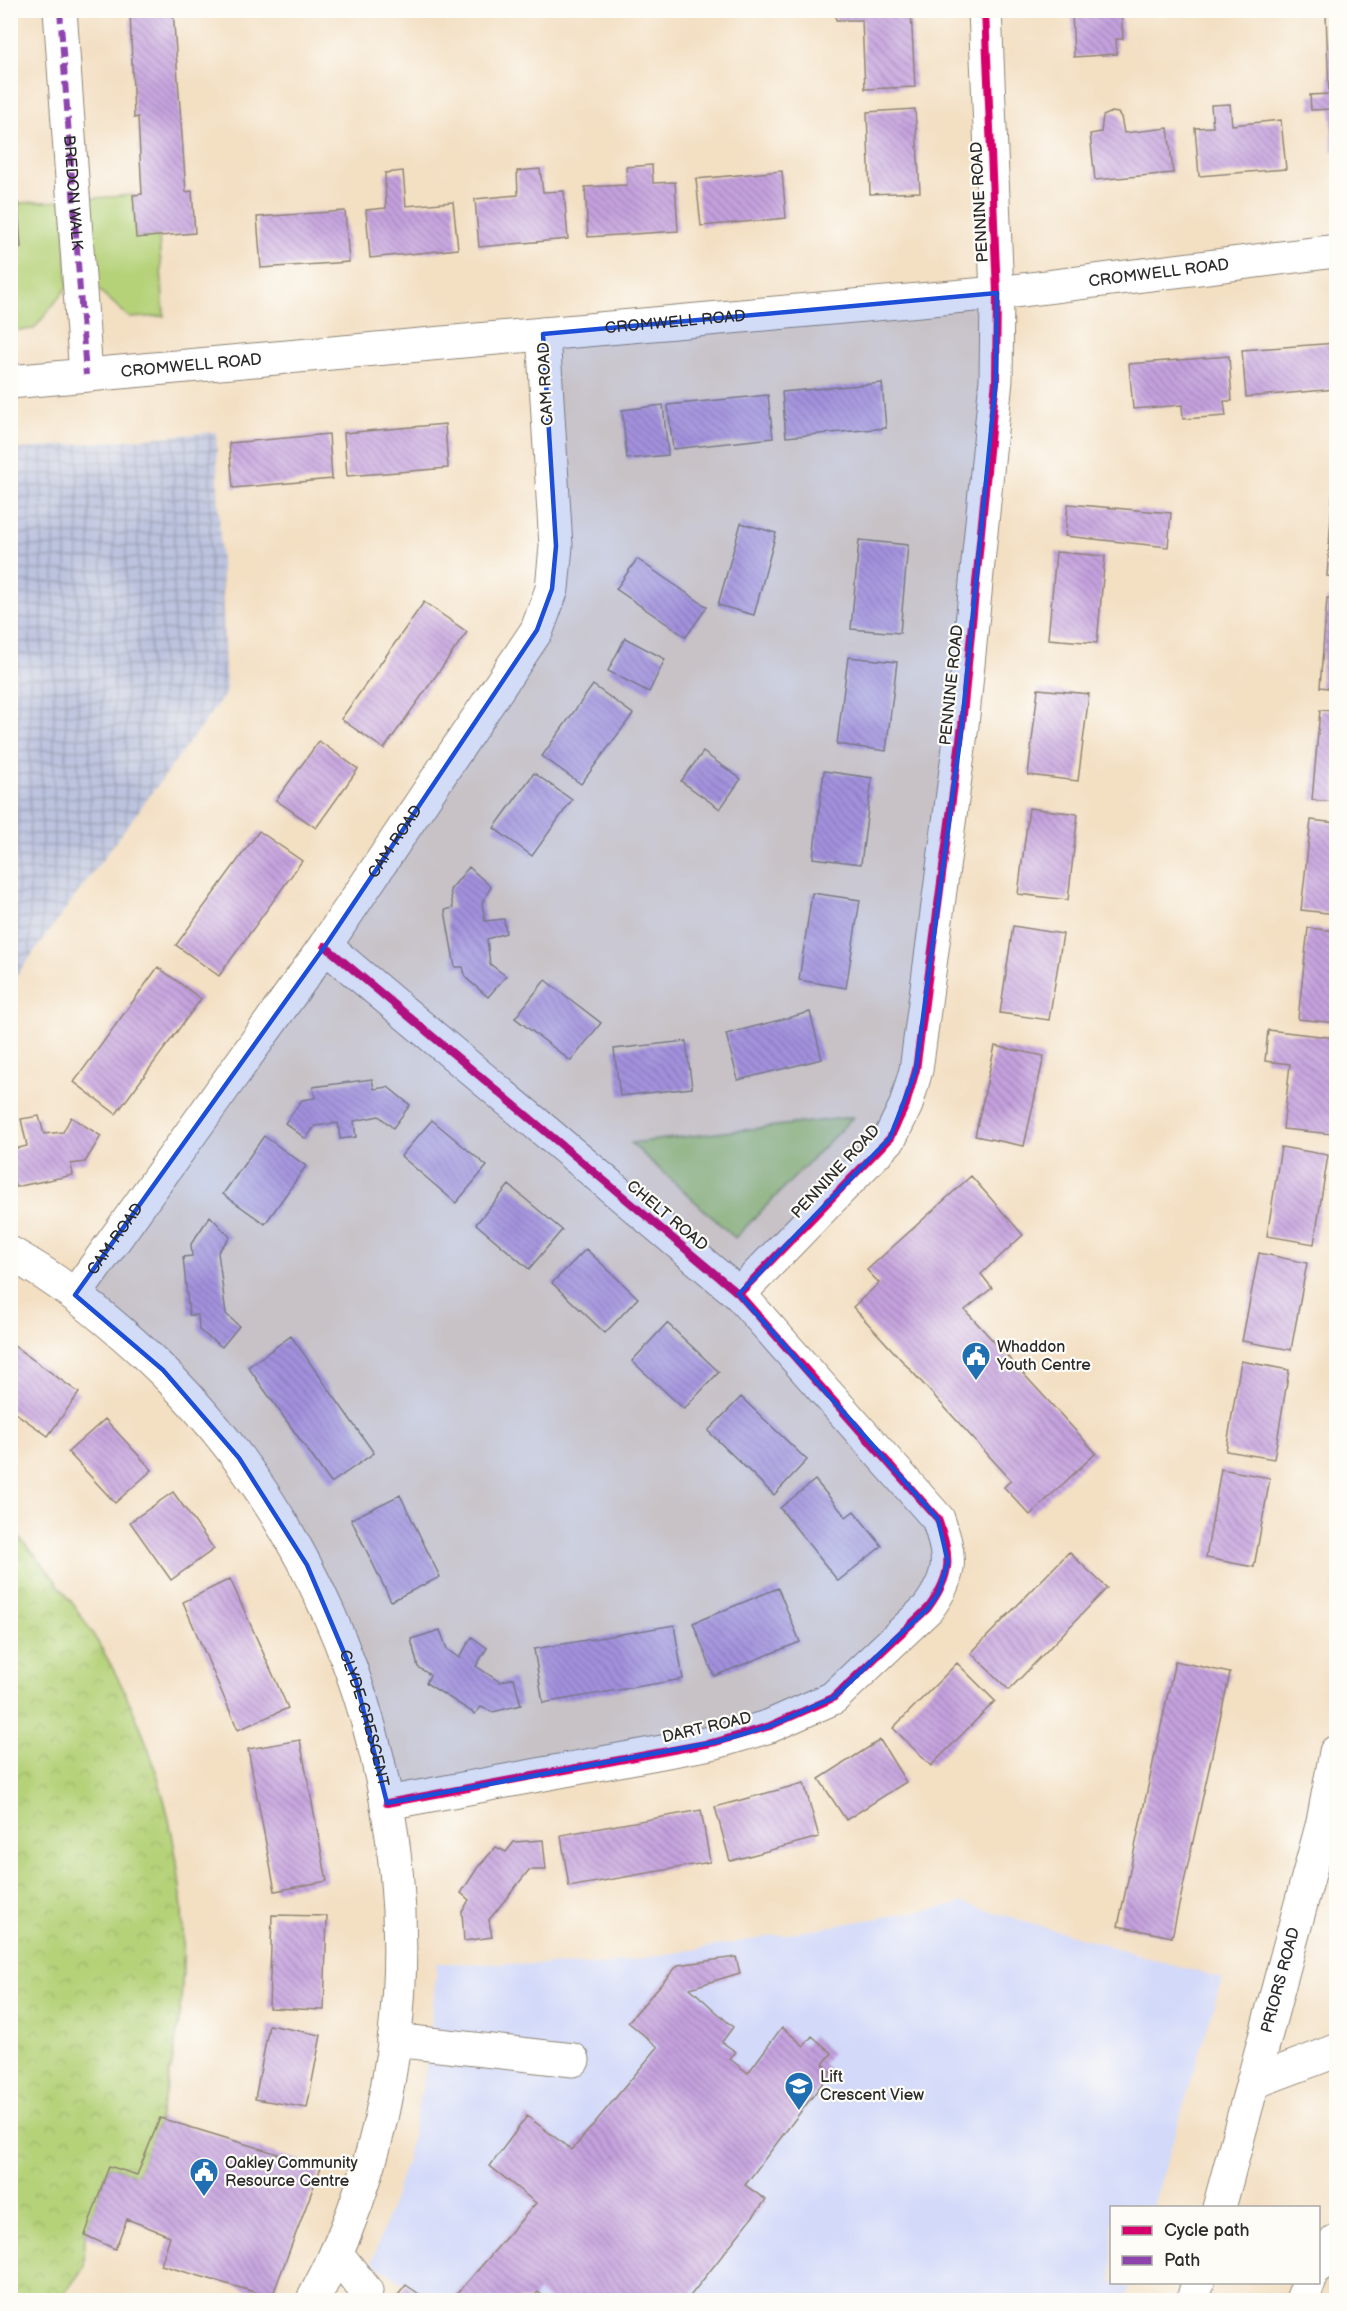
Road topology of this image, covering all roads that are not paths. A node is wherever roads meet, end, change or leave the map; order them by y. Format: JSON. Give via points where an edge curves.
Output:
{"nodes":[{"id":1,"x":60,"y":10,"type":"edge"},
{"id":2,"x":985,"y":10,"type":"edge"},
{"id":3,"x":1336,"y":251,"type":"edge"},
{"id":4,"x":997,"y":293,"type":"junction"},
{"id":5,"x":543,"y":334,"type":"junction"},
{"id":6,"x":87,"y":375,"type":"junction"},
{"id":7,"x":10,"y":382,"type":"edge"},
{"id":8,"x":325,"y":946,"type":"junction"},
{"id":9,"x":10,"y":1253,"type":"edge"},
{"id":10,"x":739,"y":1294,"type":"junction"},
{"id":11,"x":75,"y":1295,"type":"junction"},
{"id":12,"x":947,"y":1547,"type":"joint"},
{"id":13,"x":1336,"y":1752,"type":"edge"},
{"id":14,"x":387,"y":1803,"type":"junction"},
{"id":15,"x":1330,"y":1823,"type":"edge"},
{"id":16,"x":394,"y":2040,"type":"junction"},
{"id":17,"x":1336,"y":2051,"type":"edge"},
{"id":18,"x":573,"y":2060,"type":"dead end"},
{"id":19,"x":1254,"y":2082,"type":"junction"},
{"id":20,"x":1220,"y":2206,"type":"edge"},
{"id":21,"x":1336,"y":2241,"type":"edge"},
{"id":22,"x":336,"y":2253,"type":"junction"},
{"id":23,"x":1320,"y":2263,"type":"edge"},
{"id":24,"x":1198,"y":2284,"type":"edge"},
{"id":25,"x":1310,"y":2284,"type":"edge"},
{"id":26,"x":313,"y":2301,"type":"edge"},
{"id":27,"x":364,"y":2301,"type":"edge"},
{"id":28,"x":1193,"y":2301,"type":"edge"},
{"id":29,"x":1302,"y":2301,"type":"edge"}],
"edges":[{"from":1,"to":6,"type":"street","name":"BREDON WALK"},
{"from":2,"to":4,"type":"street","name":"PENNINE ROAD"},
{"from":3,"to":4,"type":"street","name":"CROMWELL ROAD"},
{"from":4,"to":5,"type":"street","name":"CROMWELL ROAD"},
{"from":4,"to":10,"type":"street","name":"PENNINE ROAD","via":[[996,380],[962,725],[916,1070],[906,1105],[890,1138]]},
{"from":5,"to":6,"type":"street","name":"CROMWELL ROAD"},
{"from":5,"to":8,"type":"street","name":"CAM ROAD","via":[[556,546],[546,610],[537,630]]},
{"from":6,"to":7,"type":"street","name":"CROMWELL ROAD"},
{"from":8,"to":10,"type":"street","name":"CHELT ROAD"},
{"from":8,"to":11,"type":"street","name":"CAM ROAD"},
{"from":9,"to":11,"type":"street","name":"CLYDE CRESCENT"},
{"from":10,"to":12,"type":"street","name":"CHELT ROAD","via":[[938,1520]]},
{"from":11,"to":14,"type":"street","name":"CLYDE CRESCENT","via":[[120,1331],[203,1413],[275,1510],[334,1622],[374,1742]]},
{"from":12,"to":14,"type":"street","name":"DART ROAD","via":[[945,1577],[928,1608],[833,1698],[802,1714],[716,1742]]},
{"from":13,"to":15,"type":"street","name":"PRIORS ROAD"},
{"from":14,"to":16,"type":"street","name":"CLYDE CRESCENT","via":[[399,1914]]},
{"from":15,"to":19,"type":"street","name":"PRIORS ROAD"},
{"from":16,"to":18,"type":"street"},
{"from":16,"to":22,"type":"street","name":"CLYDE CRESCENT","via":[[373,2148]]},
{"from":17,"to":19,"type":"street"},
{"from":19,"to":20,"type":"street","name":"PRIORS ROAD"},
{"from":21,"to":23,"type":"street"},
{"from":22,"to":26,"type":"street","name":"CLYDE CRESCENT"},
{"from":22,"to":27,"type":"street","via":[[366,2291]]},
{"from":24,"to":28,"type":"street"},
{"from":25,"to":29,"type":"street"}]}
